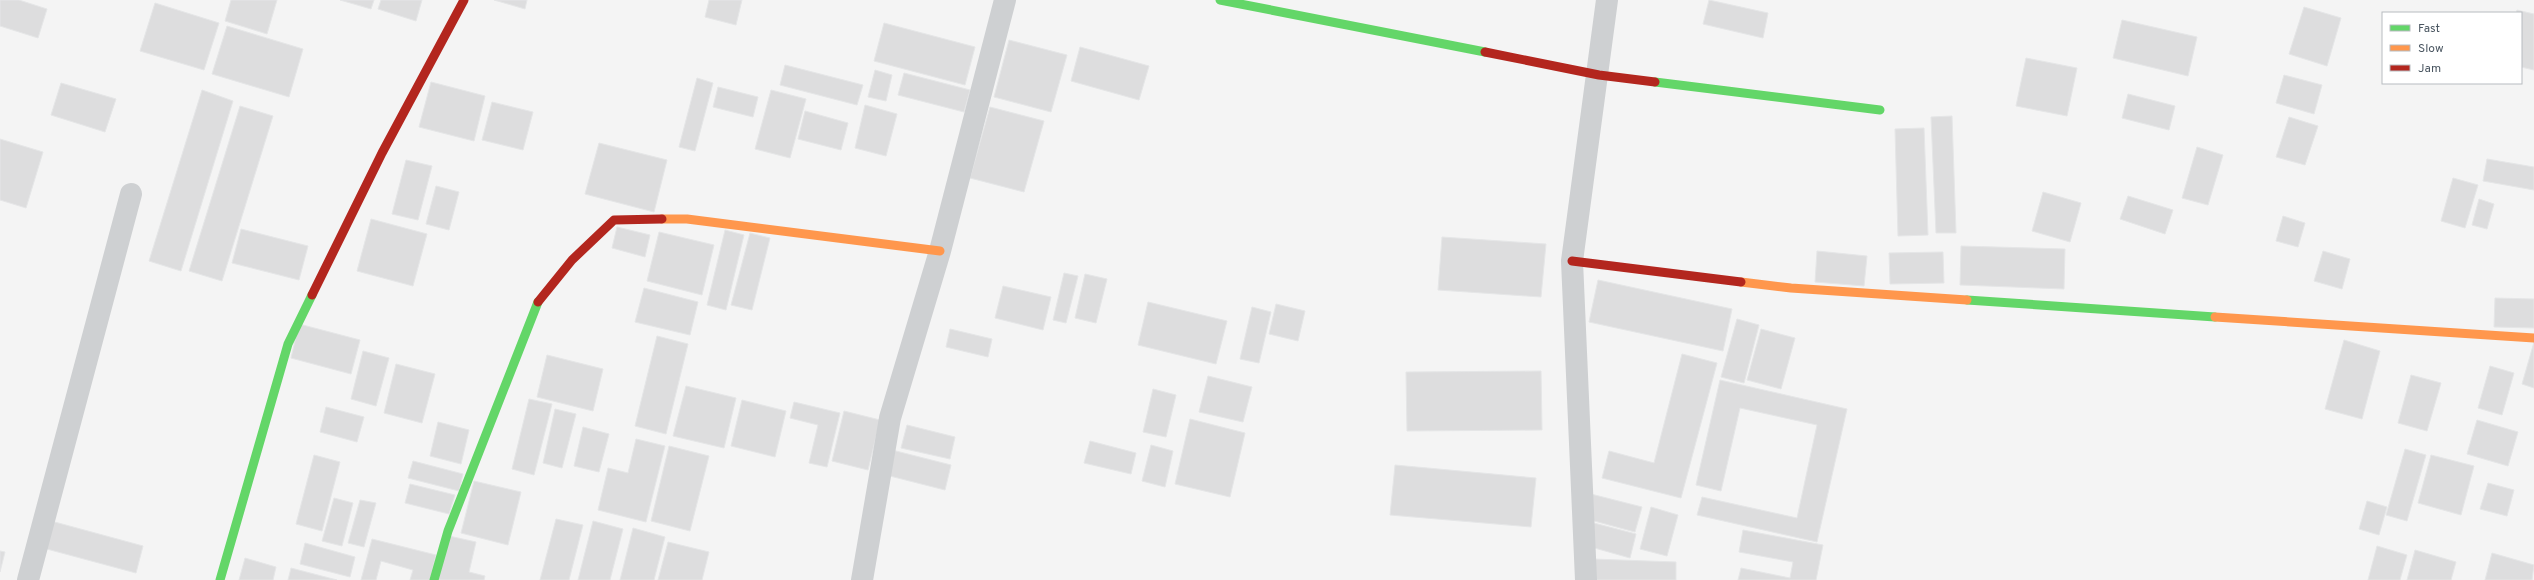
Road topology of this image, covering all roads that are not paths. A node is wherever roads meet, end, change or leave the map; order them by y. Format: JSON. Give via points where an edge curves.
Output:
{"nodes":[{"id":1,"x":464,"y":0,"type":"edge"},
{"id":2,"x":1005,"y":0,"type":"edge"},
{"id":3,"x":1220,"y":0,"type":"edge"},
{"id":4,"x":1608,"y":0,"type":"edge"},
{"id":5,"x":1599,"y":75,"type":"junction"},
{"id":6,"x":1880,"y":110,"type":"dead end"},
{"id":7,"x":132,"y":194,"type":"dead end"},
{"id":8,"x":940,"y":251,"type":"junction"},
{"id":9,"x":1572,"y":261,"type":"junction"},
{"id":10,"x":2534,"y":338,"type":"edge"},
{"id":11,"x":28,"y":580,"type":"edge"},
{"id":12,"x":220,"y":580,"type":"edge"},
{"id":13,"x":434,"y":580,"type":"edge"},
{"id":14,"x":862,"y":580,"type":"edge"},
{"id":15,"x":1586,"y":580,"type":"edge"}],
"edges":[{"from":1,"to":12,"type":"street","via":[[382,153],[288,344]]},
{"from":2,"to":8,"type":"street"},
{"from":3,"to":5,"type":"street"},
{"from":4,"to":5,"type":"street"},
{"from":5,"to":6,"type":"street"},
{"from":5,"to":9,"type":"street"},
{"from":7,"to":11,"type":"street"},
{"from":8,"to":13,"type":"street","via":[[687,219],[614,220],[572,260],[539,298],[448,531]]},
{"from":8,"to":14,"type":"street","via":[[890,418]]},
{"from":9,"to":10,"type":"street","via":[[1791,288]]},
{"from":9,"to":15,"type":"street"}]}
